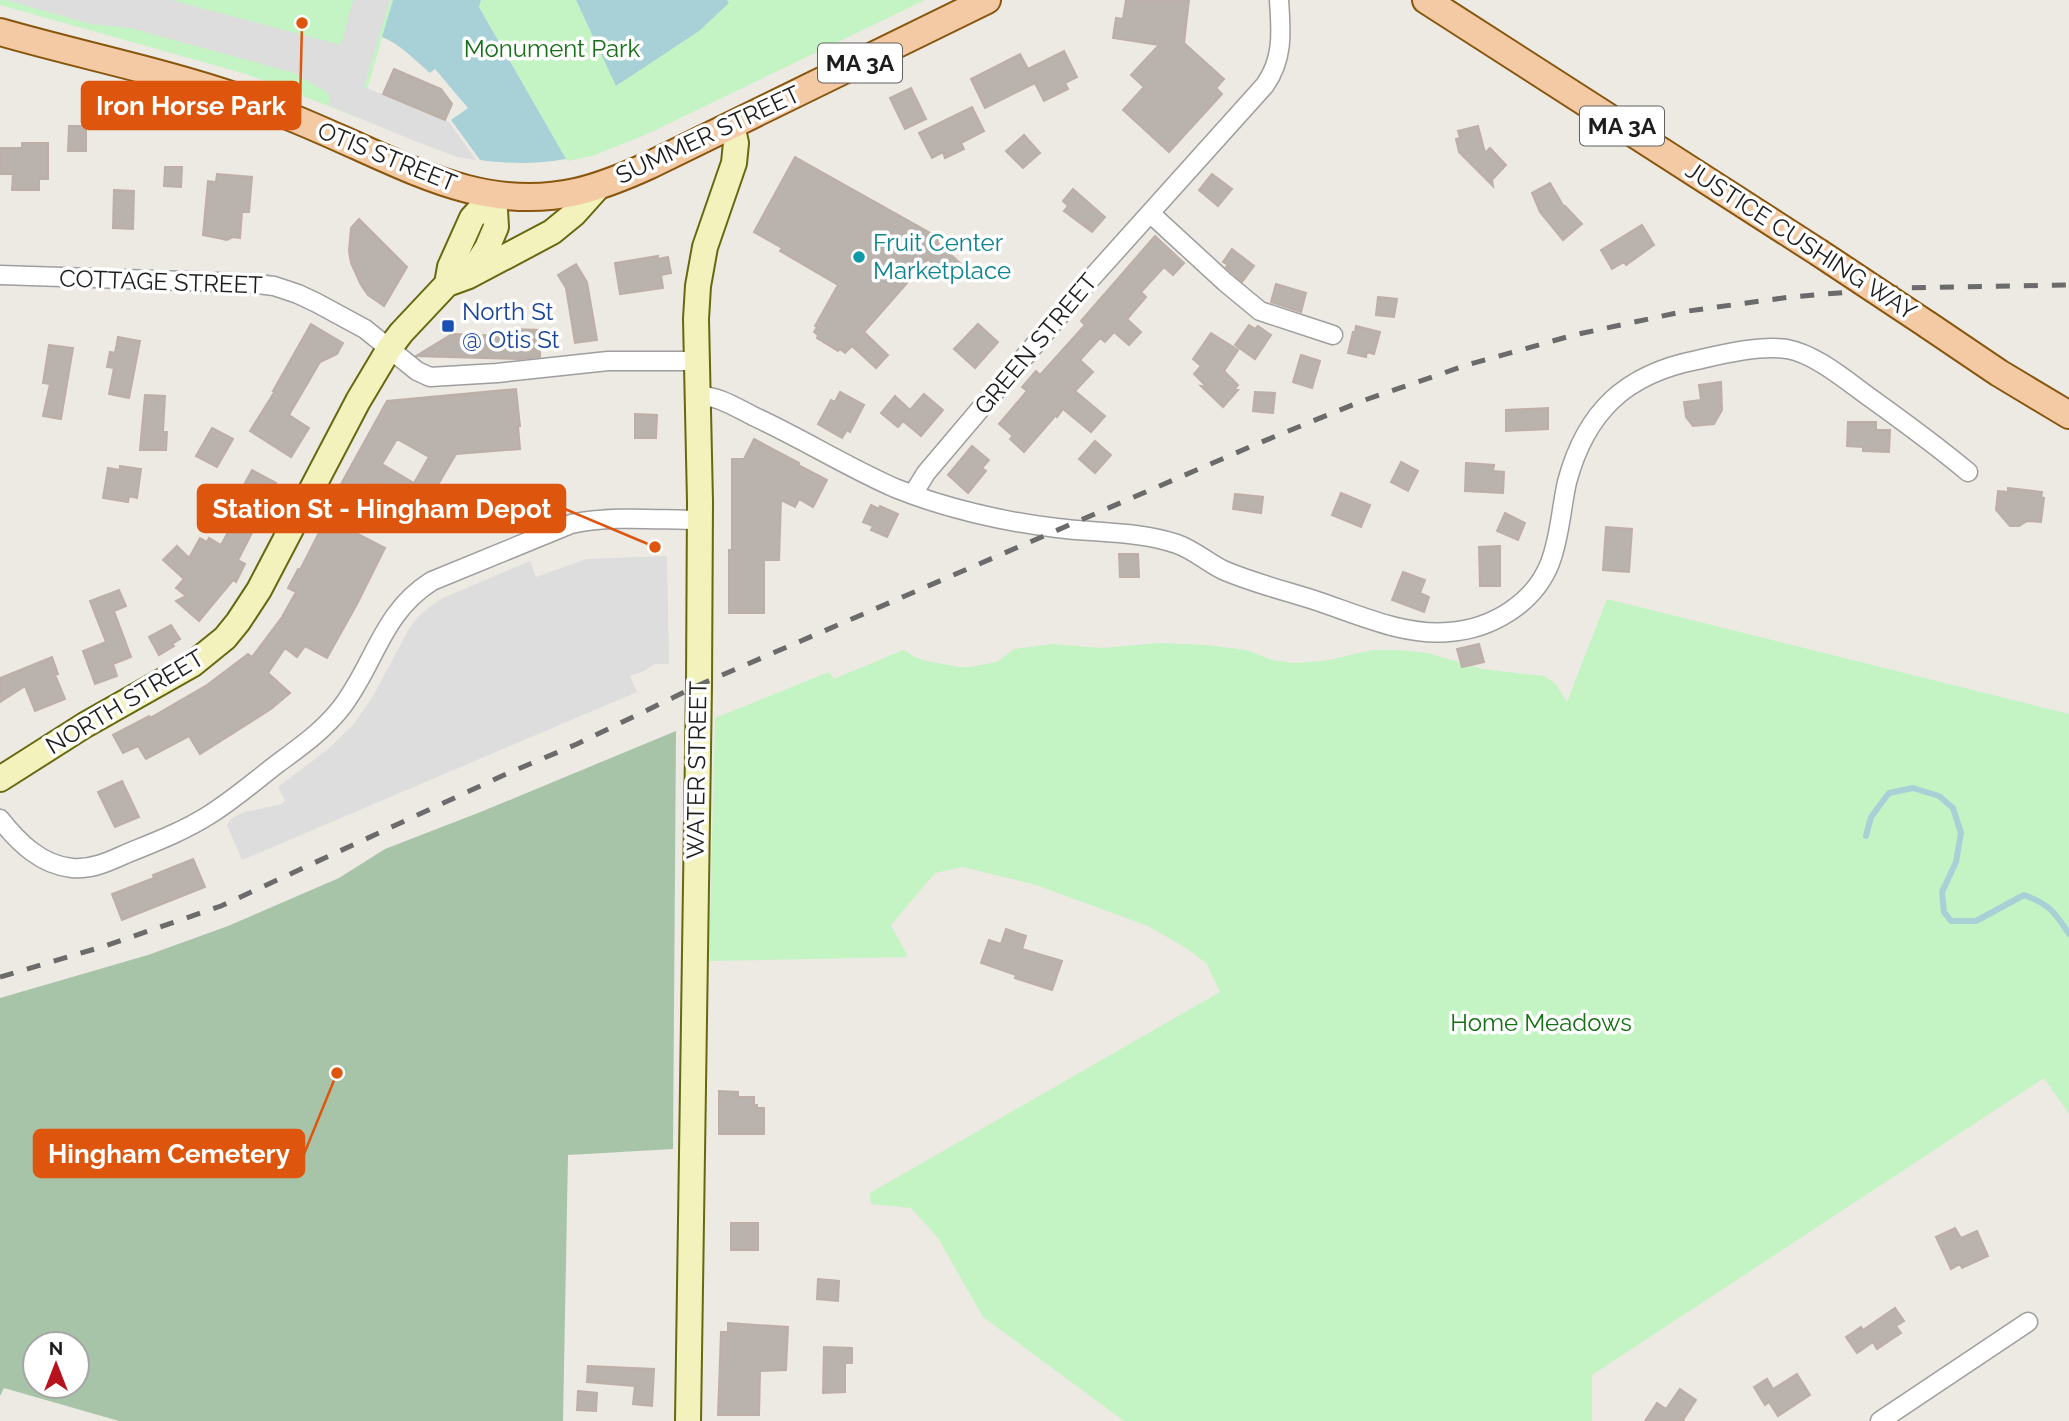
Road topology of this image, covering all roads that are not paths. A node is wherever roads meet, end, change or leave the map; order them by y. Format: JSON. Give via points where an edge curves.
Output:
{"nodes":[{"id":1,"x":987,"y":0,"type":"edge"},
{"id":2,"x":1279,"y":0,"type":"edge"},
{"id":3,"x":1426,"y":0,"type":"edge"},
{"id":4,"x":0,"y":32,"type":"edge"},
{"id":5,"x":732,"y":125,"type":"junction"},
{"id":6,"x":600,"y":185,"type":"junction"},
{"id":7,"x":494,"y":194,"type":"junction"},
{"id":8,"x":1150,"y":212,"type":"junction"},
{"id":9,"x":0,"y":275,"type":"edge"},
{"id":10,"x":458,"y":280,"type":"junction"},
{"id":11,"x":1333,"y":335,"type":"dead end"},
{"id":12,"x":389,"y":349,"type":"junction"},
{"id":13,"x":696,"y":361,"type":"junction"},
{"id":14,"x":697,"y":396,"type":"junction"},
{"id":15,"x":2069,"y":415,"type":"edge"},
{"id":16,"x":1968,"y":472,"type":"dead end"},
{"id":17,"x":913,"y":495,"type":"junction"},
{"id":18,"x":699,"y":520,"type":"junction"},
{"id":19,"x":0,"y":779,"type":"edge"},
{"id":20,"x":0,"y":818,"type":"edge"},
{"id":21,"x":2028,"y":1322,"type":"dead end"},
{"id":22,"x":1901,"y":1415,"type":"edge"},
{"id":23,"x":688,"y":1421,"type":"edge"},
{"id":24,"x":1880,"y":1421,"type":"edge"}],
"edges":[{"from":1,"to":5,"type":"main road","name":"SUMMER STREET","number":"MA 3A"},
{"from":2,"to":8,"type":"street","name":"GREEN STREET","via":[[1280,52],[1271,76]]},
{"from":3,"to":15,"type":"main road","name":"JUSTICE CUSHING WAY","number":"MA 3A","bridge":true},
{"from":4,"to":7,"type":"main road","name":"OTIS STREET","number":"MA 3A","via":[[238,97],[442,183]]},
{"from":5,"to":6,"type":"main road","name":"SUMMER STREET","number":"MA 3A"},
{"from":5,"to":13,"type":"main road","name":"WATER STREET","via":[[734,163],[708,239],[698,286]]},
{"from":6,"to":7,"type":"main road","name":"SUMMER STREET","number":"MA 3A","via":[[556,195]]},
{"from":6,"to":10,"type":"main road","via":[[552,232]]},
{"from":7,"to":10,"type":"main road","name":"NORTH STREET","via":[[496,227],[487,248]]},
{"from":8,"to":11,"type":"street","via":[[1260,311]]},
{"from":8,"to":17,"type":"street","name":"GREEN STREET","via":[[935,462]]},
{"from":9,"to":12,"type":"street","name":"COTTAGE STREET","via":[[274,286],[365,329]]},
{"from":10,"to":12,"type":"main road","name":"NORTH STREET","via":[[425,305]]},
{"from":12,"to":13,"type":"street","name":"COTTAGE STREET","via":[[417,371],[438,377],[608,360]]},
{"from":12,"to":19,"type":"main road","name":"NORTH STREET","via":[[259,590],[225,638],[193,664],[85,724]]},
{"from":13,"to":14,"type":"main road","name":"WATER STREET"},
{"from":14,"to":17,"type":"street","via":[[729,404]]},
{"from":14,"to":18,"type":"main road","name":"WATER STREET"},
{"from":16,"to":17,"type":"street","via":[[1842,377],[1794,351],[1740,352],[1691,360],[1652,372],[1607,404],[1579,449],[1550,563],[1526,601],[1487,623],[1444,633],[1399,628],[1241,577],[1161,540],[1026,524]]},
{"from":18,"to":20,"type":"street","via":[[570,524],[432,581],[400,608],[346,701],[310,739],[207,816],[141,848],[91,867],[70,868],[29,850]]},
{"from":18,"to":23,"type":"main road","name":"WATER STREET"},
{"from":21,"to":22,"type":"street"},
{"from":22,"to":24,"type":"street"}]}
